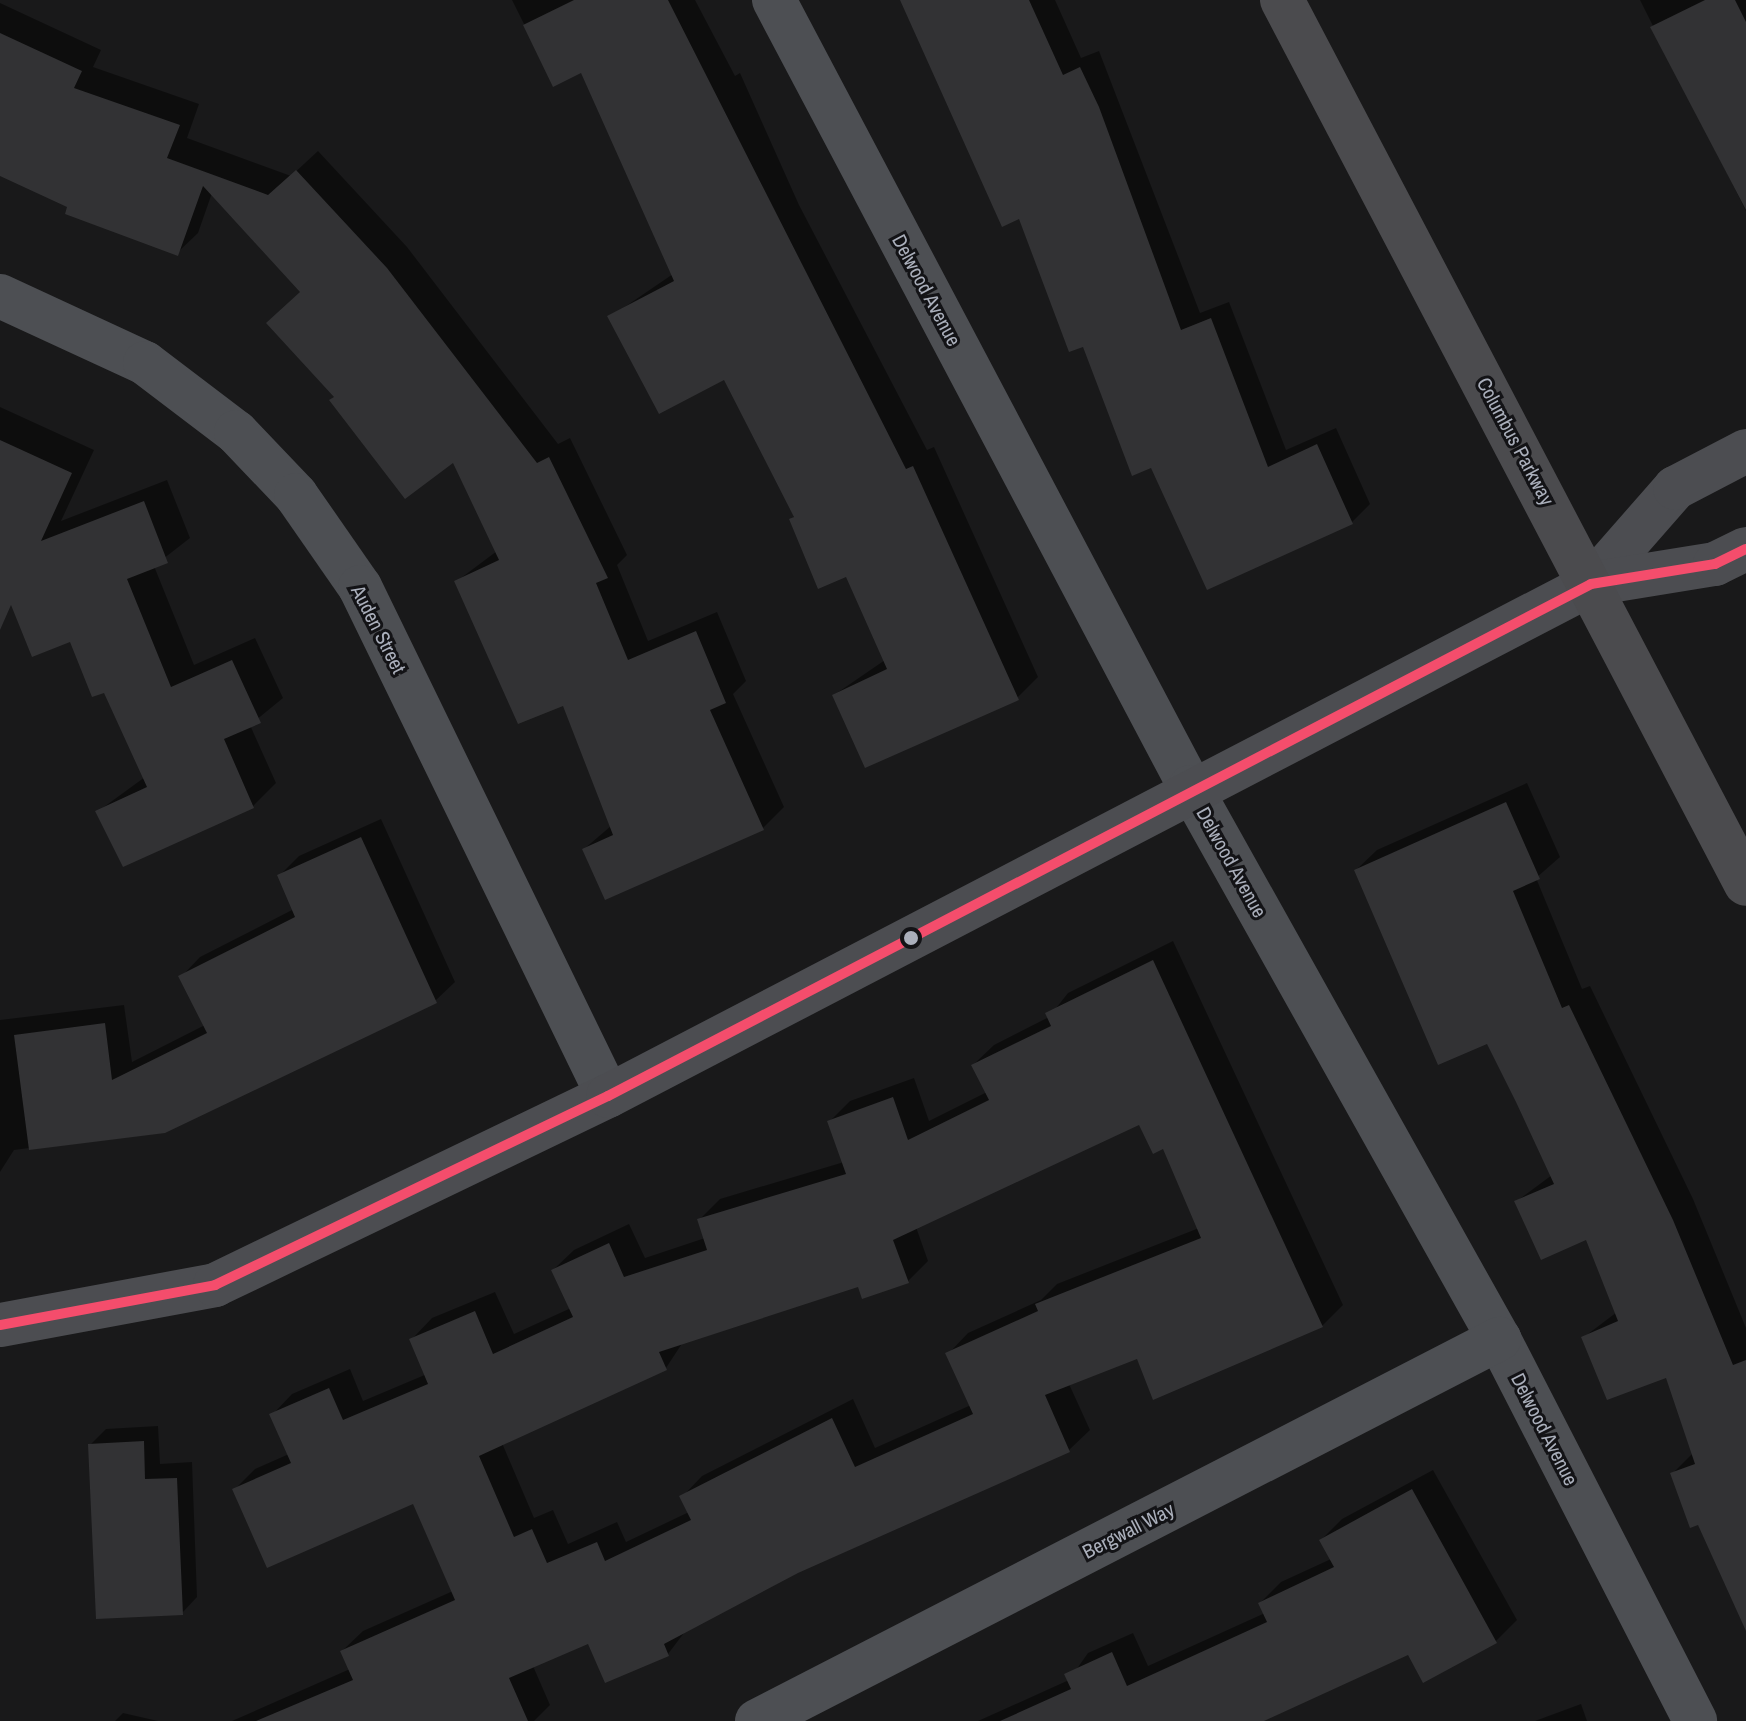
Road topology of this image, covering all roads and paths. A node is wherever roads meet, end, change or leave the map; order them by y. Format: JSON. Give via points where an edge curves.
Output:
{"nodes":[{"id":1,"x":774,"y":0,"type":"edge"},
{"id":2,"x":1282,"y":0,"type":"edge"},
{"id":3,"x":0,"y":296,"type":"edge"},
{"id":4,"x":1746,"y":451,"type":"edge"},
{"id":5,"x":1746,"y":549,"type":"edge"},
{"id":6,"x":1591,"y":584,"type":"junction"},
{"id":7,"x":1190,"y":787,"type":"junction"},
{"id":8,"x":1746,"y":884,"type":"edge"},
{"id":9,"x":608,"y":1096,"type":"junction"},
{"id":10,"x":0,"y":1325,"type":"edge"},
{"id":11,"x":1499,"y":1339,"type":"junction"},
{"id":12,"x":757,"y":1721,"type":"edge"},
{"id":13,"x":1695,"y":1721,"type":"edge"}],
"edges":[{"from":1,"to":7,"type":"street","name":"Delwood Avenue"},
{"from":2,"to":6,"type":"main road","name":"Columbus Parkway"},
{"from":3,"to":9,"type":"street","name":"Auden Street","via":[[145,363],[236,432],[296,495],[360,587]]},
{"from":4,"to":6,"type":"main road","via":[[1675,488]]},
{"from":5,"to":6,"type":"main road","via":[[1715,564]]},
{"from":6,"to":7,"type":"main road"},
{"from":6,"to":8,"type":"main road","name":"Columbus Parkway"},
{"from":7,"to":9,"type":"main road"},
{"from":7,"to":11,"type":"street","name":"Delwood Avenue"},
{"from":9,"to":10,"type":"main road","via":[[215,1285]]},
{"from":11,"to":12,"type":"street","name":"Bergwall Way"},
{"from":11,"to":13,"type":"street","name":"Delwood Avenue"}]}
